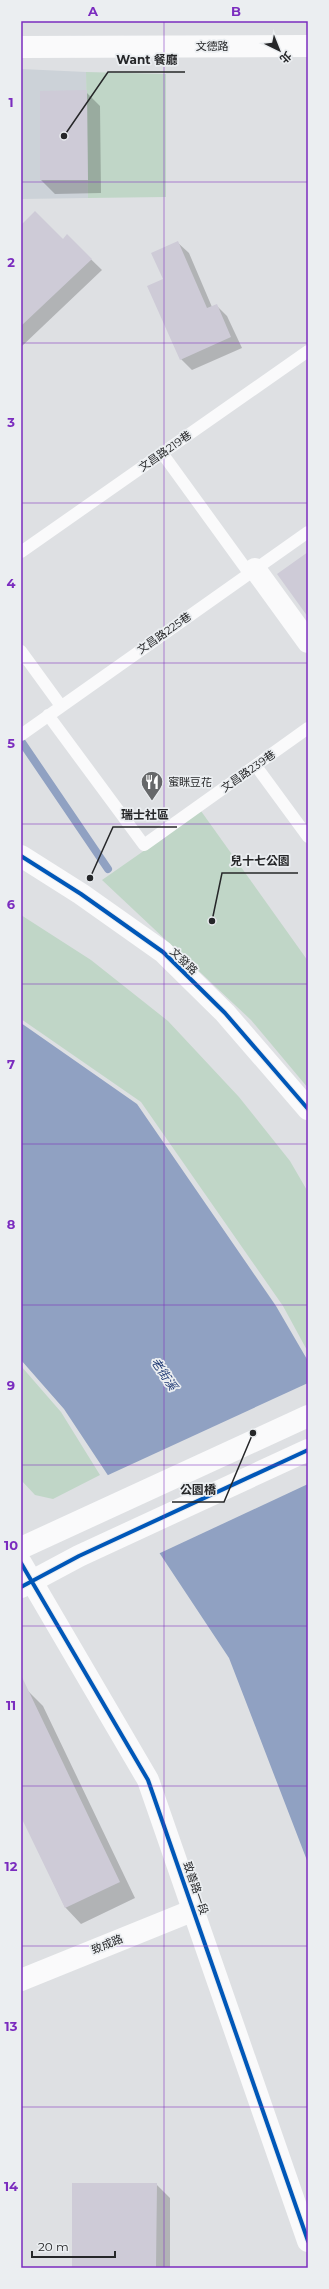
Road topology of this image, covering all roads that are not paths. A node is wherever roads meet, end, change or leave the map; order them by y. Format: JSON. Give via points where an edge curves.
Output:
{"nodes":[{"id":1,"x":308,"y":46,"type":"edge"},
{"id":2,"x":21,"y":47,"type":"edge"},
{"id":3,"x":308,"y":351,"type":"edge"},
{"id":4,"x":162,"y":453,"type":"junction"},
{"id":5,"x":308,"y":532,"type":"edge"},
{"id":6,"x":21,"y":552,"type":"edge"},
{"id":7,"x":252,"y":571,"type":"junction"},
{"id":8,"x":308,"y":642,"type":"edge"},
{"id":9,"x":21,"y":651,"type":"edge"},
{"id":10,"x":61,"y":706,"type":"junction"},
{"id":11,"x":48,"y":715,"type":"junction"},
{"id":12,"x":308,"y":728,"type":"edge"},
{"id":13,"x":21,"y":735,"type":"edge"},
{"id":14,"x":256,"y":766,"type":"junction"},
{"id":15,"x":308,"y":837,"type":"edge"},
{"id":16,"x":21,"y":856,"type":"edge"},
{"id":17,"x":308,"y":1109,"type":"edge"},
{"id":18,"x":308,"y":1416,"type":"edge"},
{"id":19,"x":308,"y":1450,"type":"edge"},
{"id":20,"x":21,"y":1548,"type":"edge"},
{"id":21,"x":21,"y":1562,"type":"edge"},
{"id":22,"x":27,"y":1584,"type":"edge"},
{"id":23,"x":194,"y":1910,"type":"junction"},
{"id":24,"x":21,"y":1980,"type":"edge"},
{"id":25,"x":308,"y":2241,"type":"edge"}],
"edges":[{"from":1,"to":2,"type":"street","name":"文德路"},
{"from":3,"to":4,"type":"lane","name":"文昌路219巷"},
{"from":4,"to":6,"type":"lane","name":"文昌路219巷"},
{"from":4,"to":7,"type":"lane"},
{"from":5,"to":7,"type":"lane","name":"文昌路225巷"},
{"from":7,"to":8,"type":"street"},
{"from":7,"to":10,"type":"lane","name":"文昌路225巷"},
{"from":9,"to":10,"type":"lane"},
{"from":10,"to":11,"type":"lane","name":"文昌路225巷"},
{"from":11,"to":13,"type":"lane","name":"文昌路225巷"},
{"from":11,"to":14,"type":"lane","name":"文昌路239巷","via":[[144,845]]},
{"from":12,"to":14,"type":"lane","name":"文昌路239巷"},
{"from":14,"to":15,"type":"lane"},
{"from":16,"to":17,"type":"street","name":"文發路","via":[[82,894],[163,952],[225,1013]]},
{"from":18,"to":20,"type":"street"},
{"from":19,"to":22,"type":"street","via":[[79,1556]]},
{"from":21,"to":22,"type":"street","name":"致善路一段"},
{"from":22,"to":23,"type":"street","name":"致善路一段","via":[[148,1780]]},
{"from":23,"to":24,"type":"street","name":"致成路"},
{"from":23,"to":25,"type":"street","name":"致善路一段"}]}
